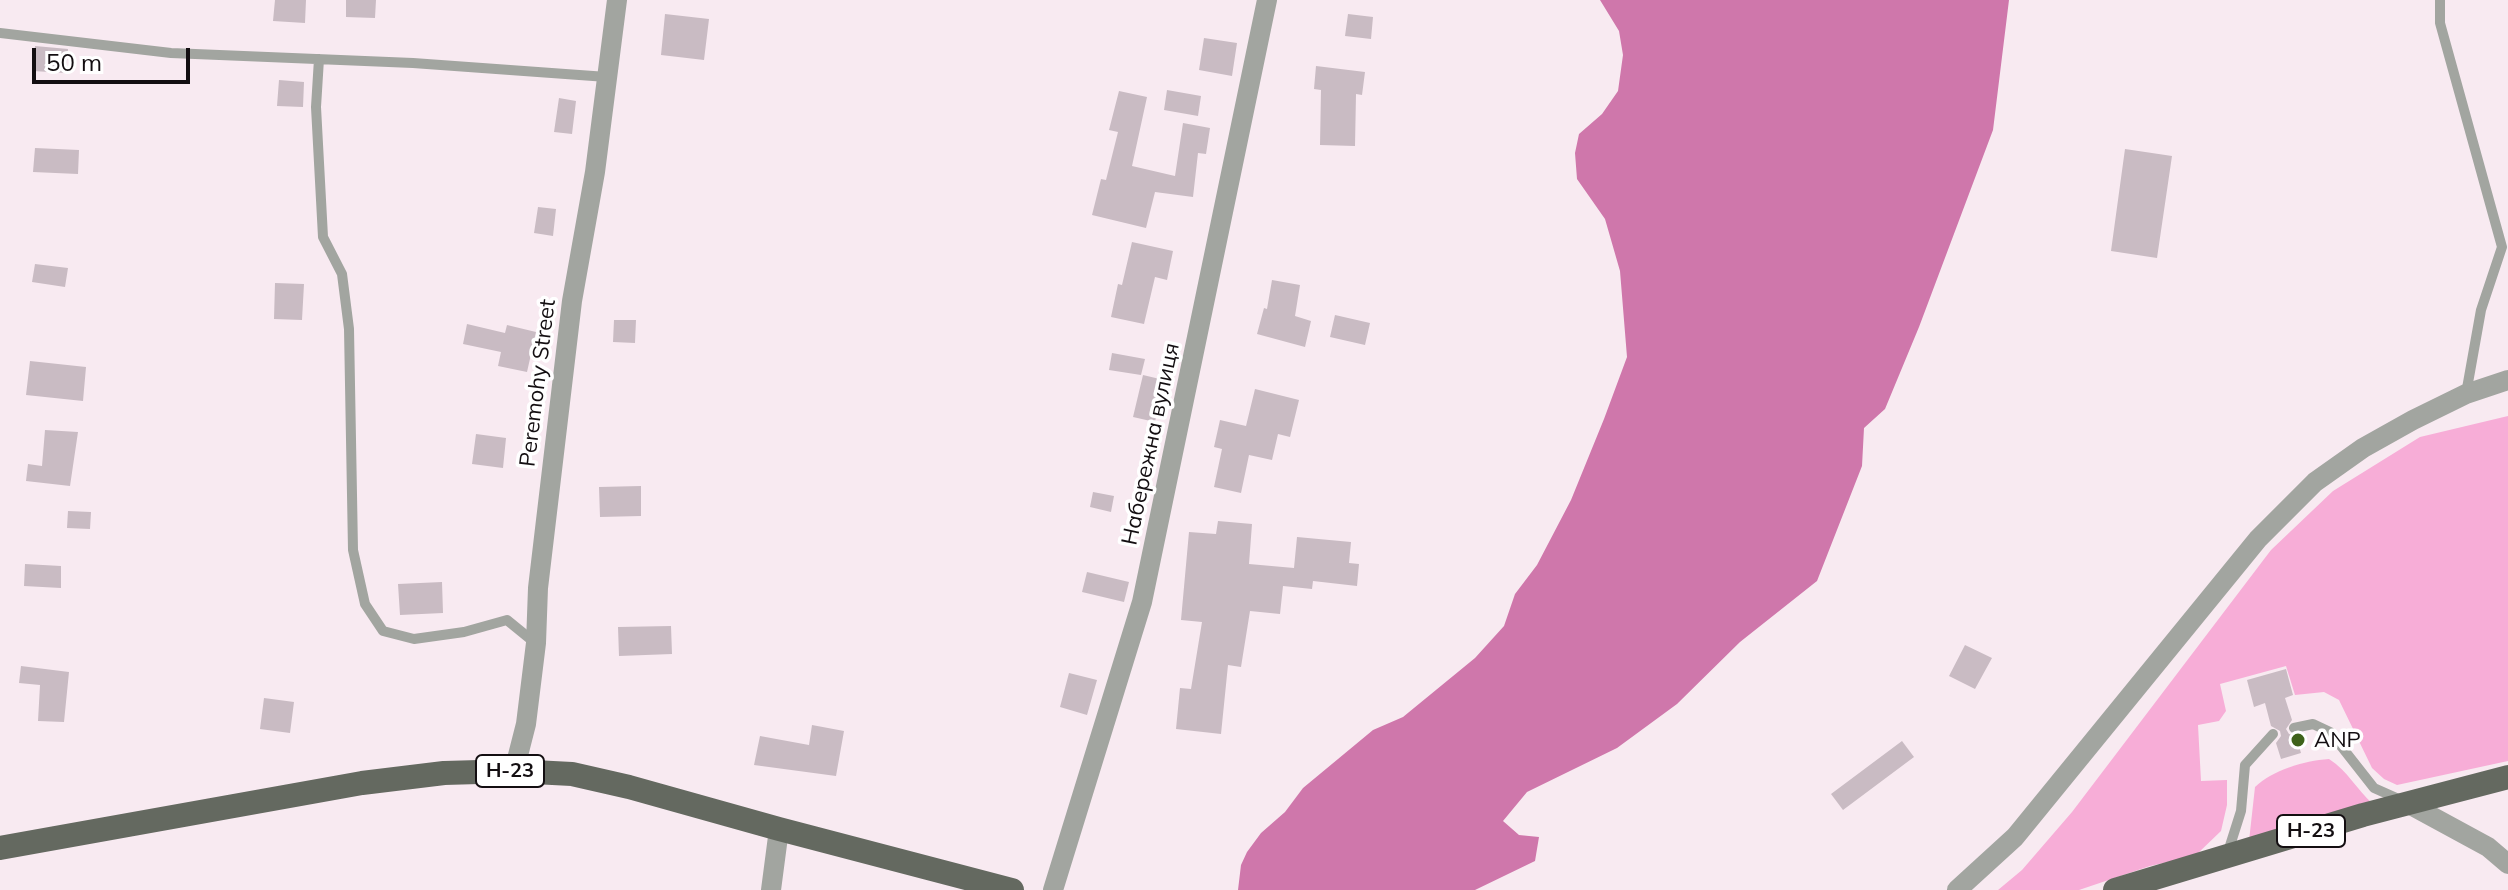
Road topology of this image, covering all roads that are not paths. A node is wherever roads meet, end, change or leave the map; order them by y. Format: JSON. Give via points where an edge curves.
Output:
{"nodes":[{"id":1,"x":617,"y":0,"type":"edge"},
{"id":2,"x":1267,"y":0,"type":"edge"},
{"id":3,"x":2440,"y":0,"type":"edge"},
{"id":4,"x":0,"y":33,"type":"edge"},
{"id":5,"x":319,"y":59,"type":"junction"},
{"id":6,"x":607,"y":77,"type":"junction"},
{"id":7,"x":2505,"y":243,"type":"edge"},
{"id":8,"x":2508,"y":380,"type":"edge"},
{"id":9,"x":2466,"y":394,"type":"junction"},
{"id":10,"x":536,"y":643,"type":"junction"},
{"id":11,"x":2294,"y":728,"type":"dead end"},
{"id":12,"x":2273,"y":734,"type":"dead end"},
{"id":13,"x":514,"y":771,"type":"junction"},
{"id":14,"x":2508,"y":777,"type":"edge"},
{"id":15,"x":2407,"y":803,"type":"junction"},
{"id":16,"x":779,"y":829,"type":"junction"},
{"id":17,"x":0,"y":848,"type":"edge"},
{"id":18,"x":2227,"y":857,"type":"junction"},
{"id":19,"x":2508,"y":864,"type":"edge"},
{"id":20,"x":771,"y":890,"type":"edge"},
{"id":21,"x":1012,"y":890,"type":"edge"},
{"id":22,"x":1053,"y":890,"type":"edge"},
{"id":23,"x":1957,"y":890,"type":"edge"},
{"id":24,"x":2115,"y":890,"type":"edge"}],
"edges":[{"from":1,"to":6,"type":"street","name":"Peremohy Street"},
{"from":2,"to":22,"type":"street","name":"Набережна вулиця","via":[[1142,602]]},
{"from":3,"to":7,"type":"lane","via":[[2440,23]]},
{"from":4,"to":5,"type":"lane","via":[[171,53]]},
{"from":5,"to":6,"type":"lane"},
{"from":5,"to":10,"type":"lane","via":[[316,107],[323,237],[342,274],[349,329],[353,550],[365,604],[383,631],[414,639],[507,620]]},
{"from":6,"to":10,"type":"street","name":"Peremohy Street","via":[[572,301]]},
{"from":7,"to":9,"type":"lane","via":[[2481,310]]},
{"from":8,"to":9,"type":"street"},
{"from":9,"to":23,"type":"street","via":[[2363,448],[2315,482],[2258,539],[2015,837]]},
{"from":10,"to":13,"type":"street","name":"Peremohy Street"},
{"from":11,"to":15,"type":"lane","via":[[2313,724],[2330,732],[2374,788]]},
{"from":12,"to":18,"type":"lane","via":[[2245,765],[2241,811]]},
{"from":13,"to":16,"type":"main road","number":"Н-23","via":[[572,774]]},
{"from":13,"to":17,"type":"main road","number":"Н-23","via":[[362,783]]},
{"from":14,"to":15,"type":"main road","number":"Н-23"},
{"from":15,"to":18,"type":"main road","number":"Н-23"},
{"from":15,"to":19,"type":"street","via":[[2488,847]]},
{"from":16,"to":20,"type":"street"},
{"from":16,"to":21,"type":"main road","number":"Н-23"},
{"from":18,"to":24,"type":"main road","number":"Н-23"}]}
